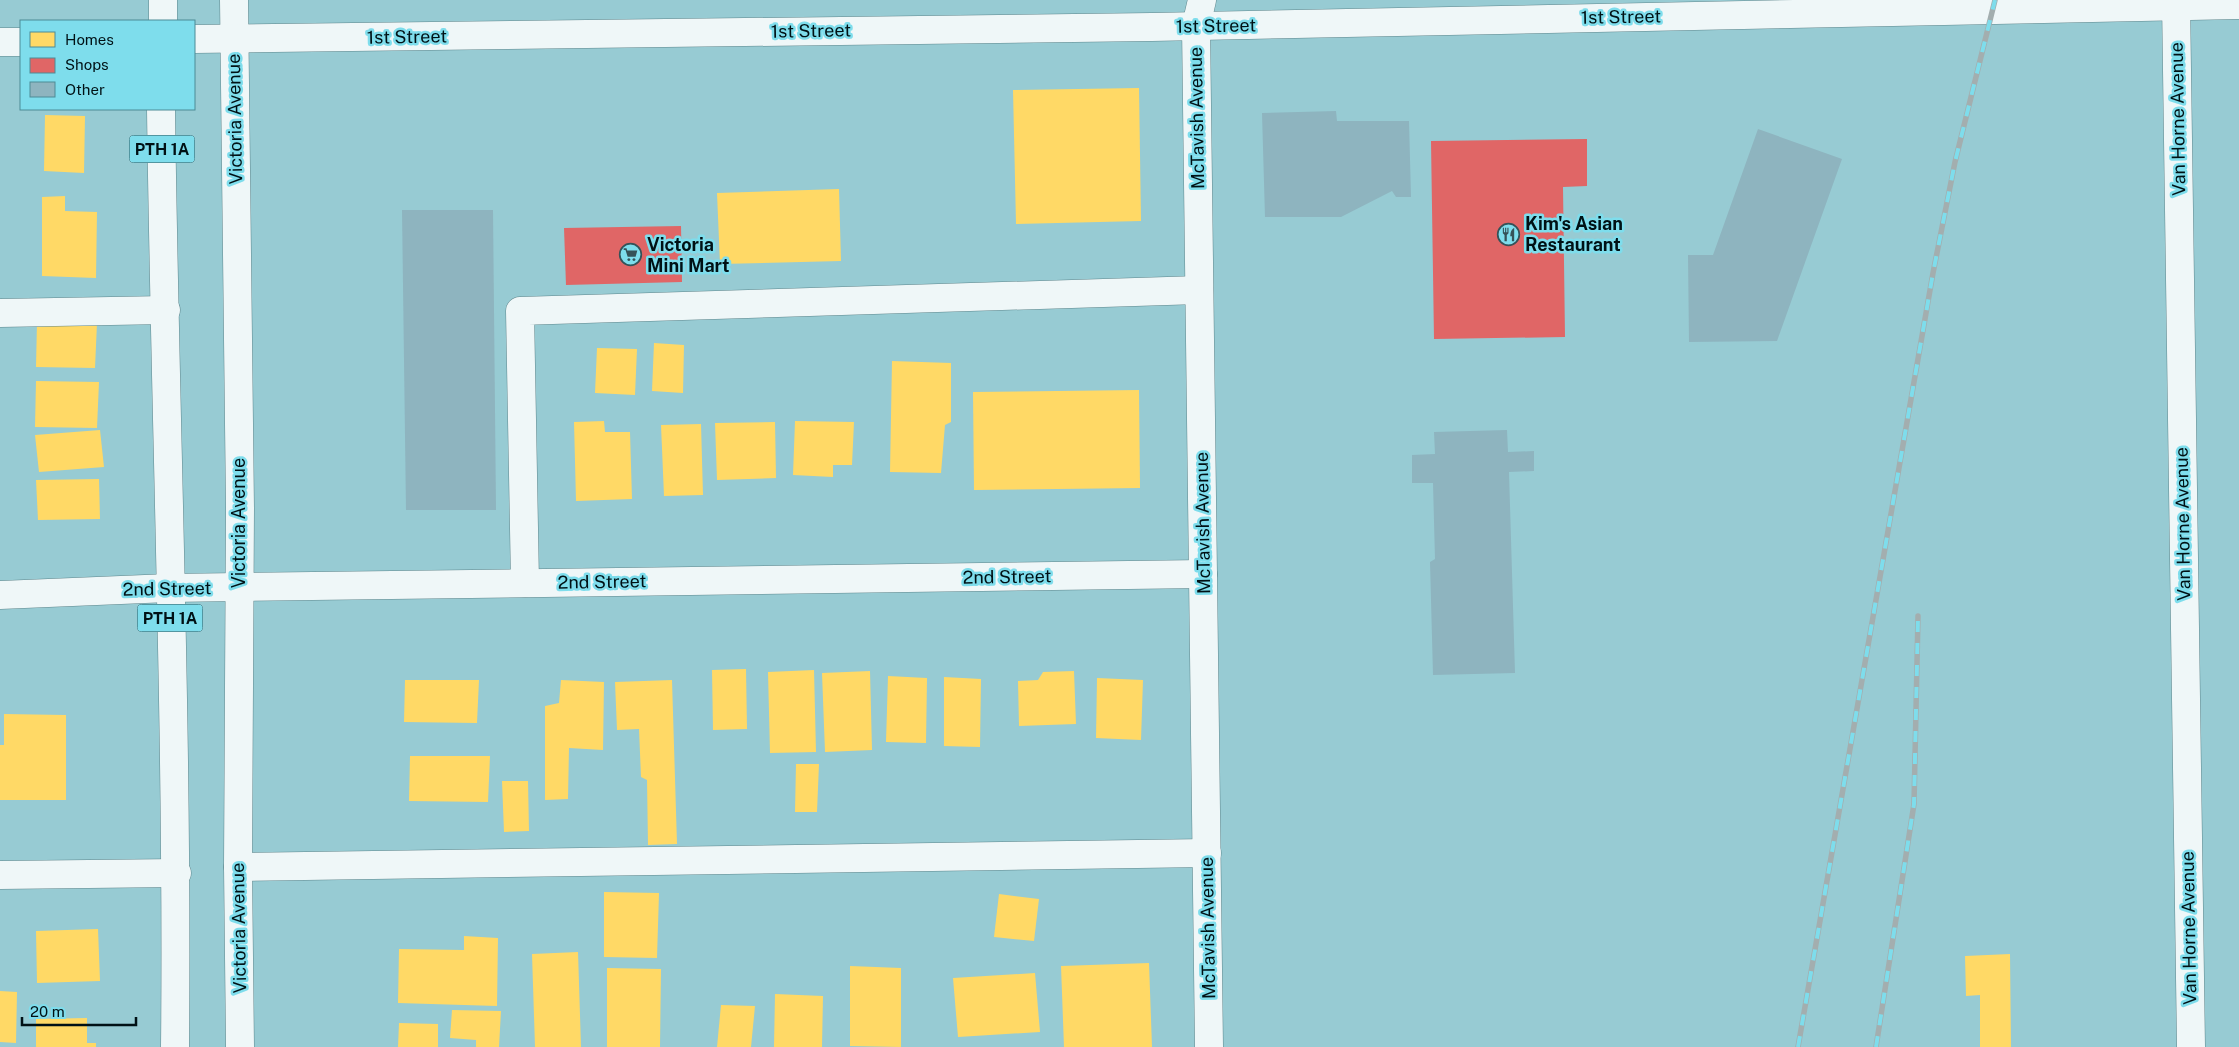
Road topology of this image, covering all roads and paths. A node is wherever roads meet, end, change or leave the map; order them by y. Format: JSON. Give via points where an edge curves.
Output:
{"nodes":[{"id":1,"x":163,"y":0,"type":"edge"},
{"id":2,"x":234,"y":0,"type":"edge"},
{"id":3,"x":1202,"y":0,"type":"edge"},
{"id":4,"x":2176,"y":3,"type":"edge"},
{"id":5,"x":2239,"y":5,"type":"edge"},
{"id":6,"x":163,"y":20,"type":"edge"},
{"id":7,"x":1196,"y":26,"type":"junction"},
{"id":8,"x":234,"y":38,"type":"junction"},
{"id":9,"x":195,"y":39,"type":"edge"},
{"id":10,"x":0,"y":42,"type":"edge"},
{"id":11,"x":20,"y":42,"type":"edge"},
{"id":12,"x":162,"y":110,"type":"edge"},
{"id":13,"x":1199,"y":290,"type":"junction"},
{"id":14,"x":166,"y":310,"type":"junction"},
{"id":15,"x":0,"y":313,"type":"edge"},
{"id":16,"x":1204,"y":574,"type":"junction"},
{"id":17,"x":525,"y":583,"type":"junction"},
{"id":18,"x":169,"y":588,"type":"junction"},
{"id":19,"x":240,"y":588,"type":"junction"},
{"id":20,"x":0,"y":594,"type":"edge"},
{"id":21,"x":1207,"y":853,"type":"junction"},
{"id":22,"x":238,"y":867,"type":"junction"},
{"id":23,"x":177,"y":873,"type":"junction"},
{"id":24,"x":0,"y":875,"type":"edge"},
{"id":25,"x":176,"y":1047,"type":"edge"},
{"id":26,"x":240,"y":1047,"type":"edge"},
{"id":27,"x":1209,"y":1047,"type":"edge"},
{"id":28,"x":2190,"y":1047,"type":"edge"}],
"edges":[{"from":1,"to":6,"type":"main road"},
{"from":2,"to":8,"type":"main road","name":"Victoria Avenue"},
{"from":3,"to":7,"type":"main road","name":"McTavish Avenue"},
{"from":4,"to":5,"type":"main road","name":"1st Street"},
{"from":4,"to":7,"type":"main road","name":"1st Street"},
{"from":4,"to":28,"type":"main road","name":"Van Horne Avenue"},
{"from":7,"to":8,"type":"main road","name":"1st Street"},
{"from":7,"to":13,"type":"main road","name":"McTavish Avenue"},
{"from":8,"to":9,"type":"main road","name":"1st Street"},
{"from":8,"to":19,"type":"main road","name":"Victoria Avenue"},
{"from":10,"to":11,"type":"main road"},
{"from":12,"to":14,"type":"main road","number":"PTH 1A"},
{"from":13,"to":16,"type":"main road","name":"McTavish Avenue"},
{"from":13,"to":17,"type":"main road","via":[[520,311]]},
{"from":14,"to":15,"type":"main road"},
{"from":14,"to":18,"type":"main road","number":"PTH 1A"},
{"from":16,"to":17,"type":"main road","name":"2nd Street"},
{"from":16,"to":21,"type":"main road","name":"McTavish Avenue"},
{"from":17,"to":19,"type":"main road","name":"2nd Street"},
{"from":18,"to":19,"type":"main road","name":"2nd Street"},
{"from":18,"to":20,"type":"main road","name":"2nd Street"},
{"from":18,"to":23,"type":"main road","number":"PTH 1A"},
{"from":19,"to":22,"type":"main road","name":"Victoria Avenue"},
{"from":21,"to":22,"type":"main road"},
{"from":21,"to":27,"type":"main road","name":"McTavish Avenue"},
{"from":22,"to":26,"type":"main road","name":"Victoria Avenue"},
{"from":23,"to":24,"type":"main road"},
{"from":23,"to":25,"type":"main road","number":"PTH 1A"}]}
